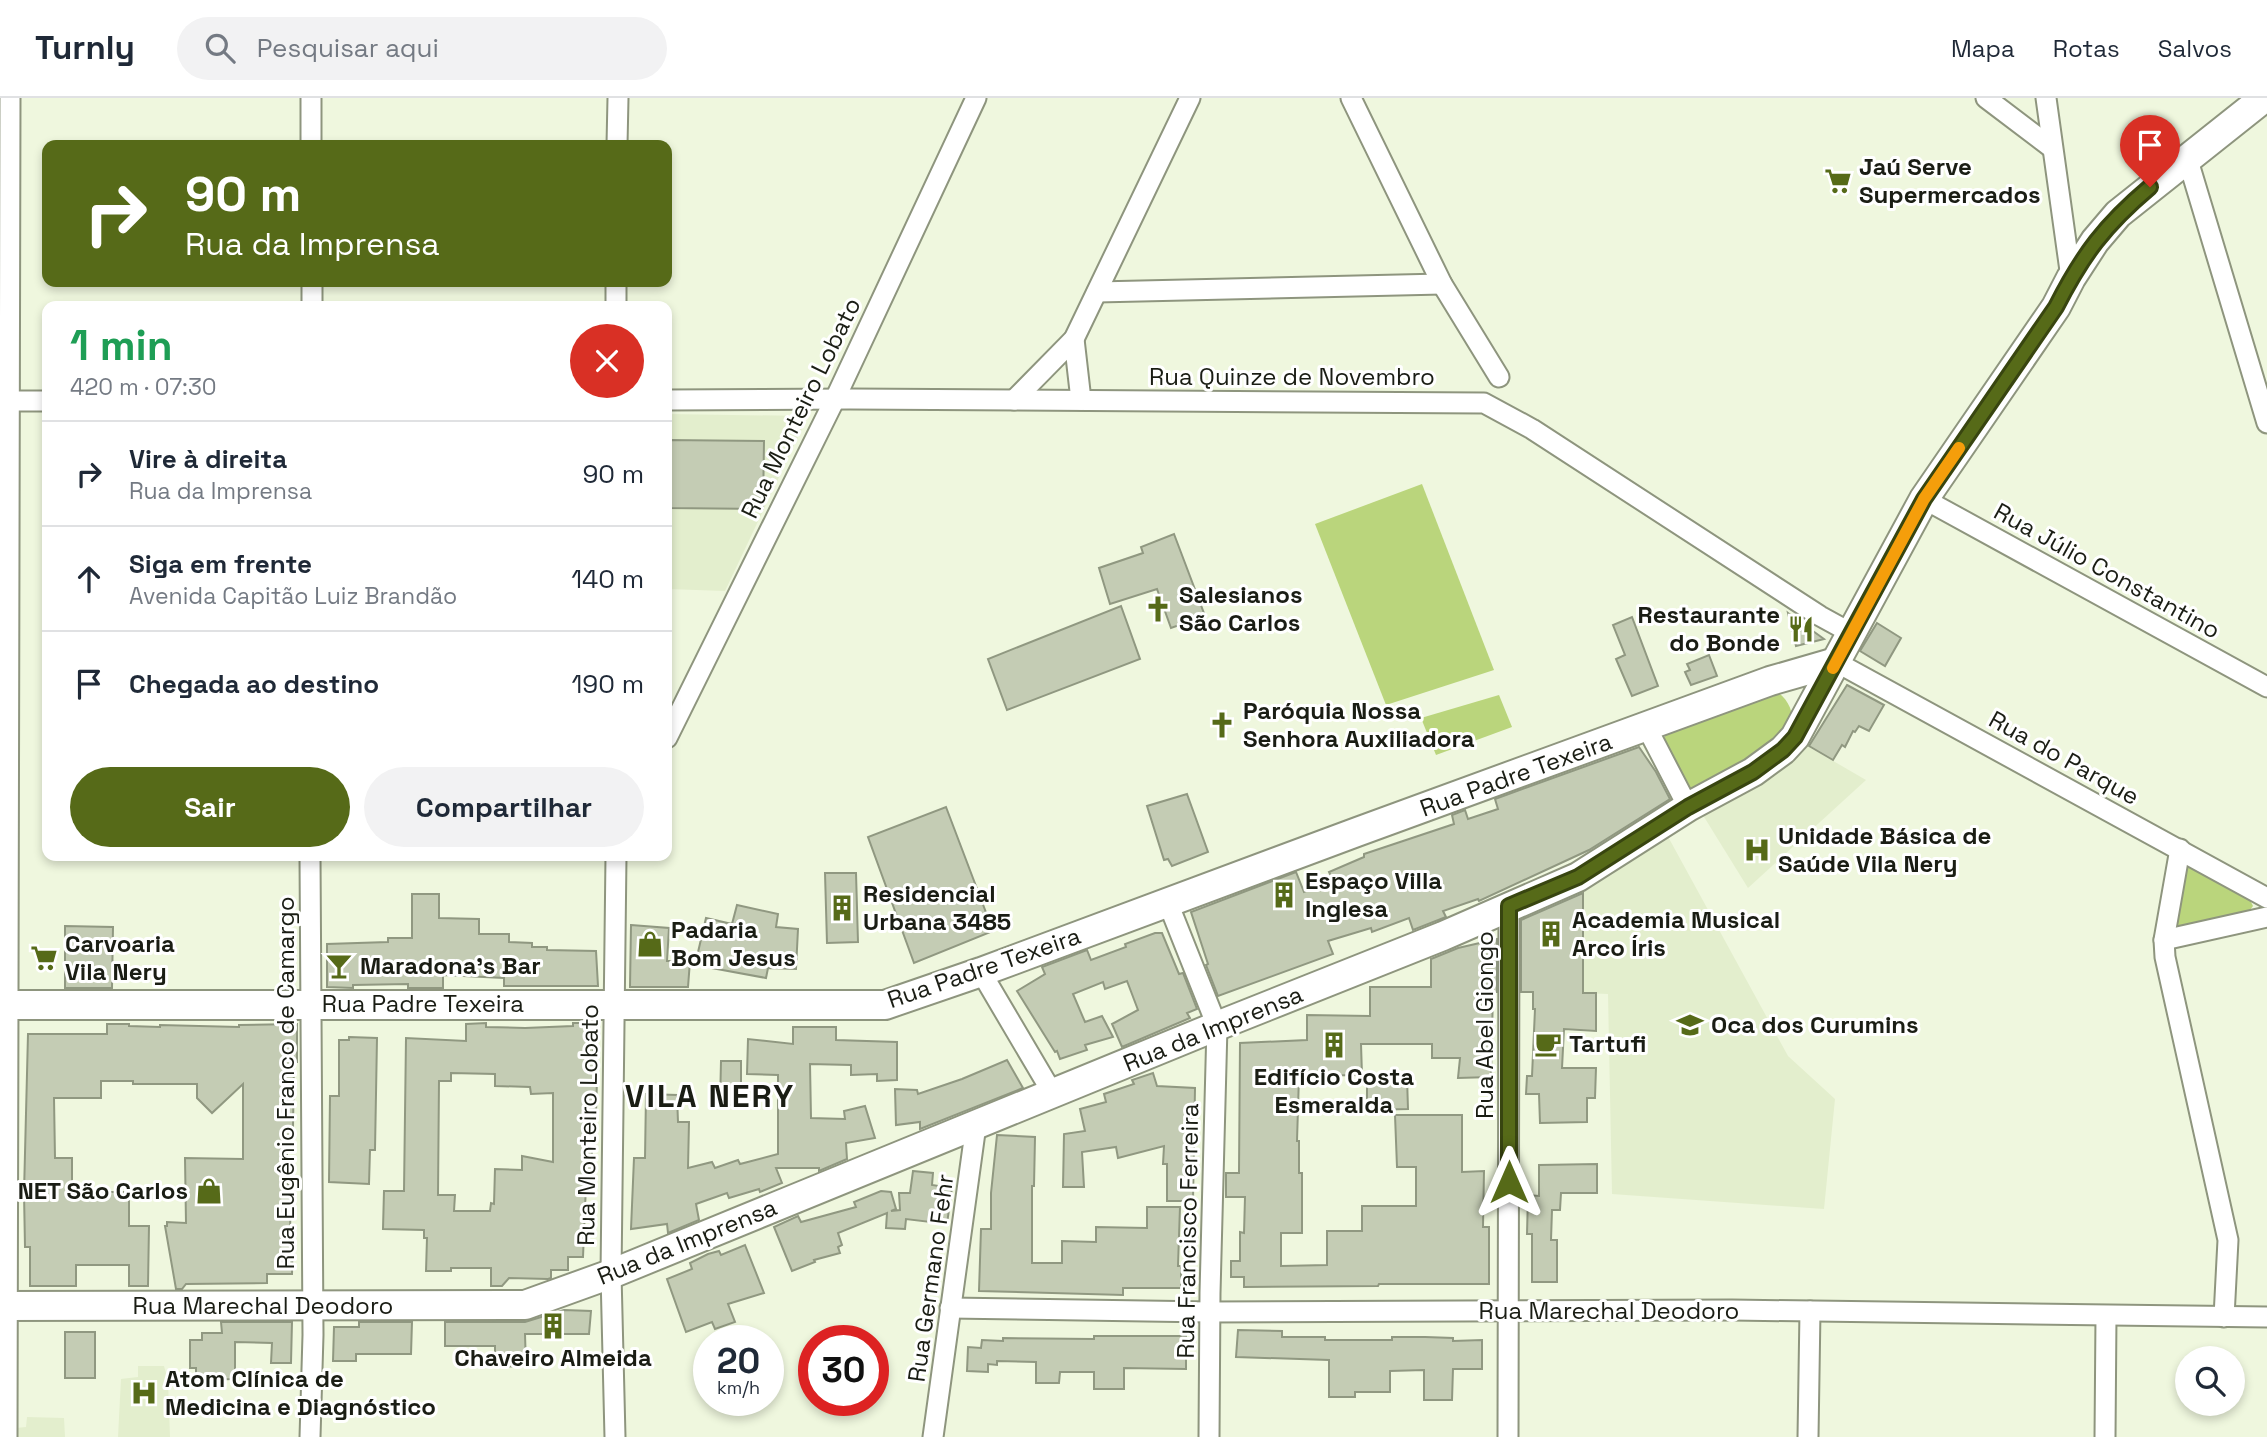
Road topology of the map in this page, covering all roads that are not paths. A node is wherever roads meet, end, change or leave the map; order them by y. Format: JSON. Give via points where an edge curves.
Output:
{"nodes":[{"id":1,"x":10,"y":98,"type":"edge"},
{"id":2,"x":311,"y":98,"type":"edge"},
{"id":3,"x":618,"y":98,"type":"edge"},
{"id":4,"x":976,"y":98,"type":"edge"},
{"id":5,"x":1190,"y":98,"type":"edge"},
{"id":6,"x":1351,"y":98,"type":"edge"},
{"id":7,"x":1986,"y":98,"type":"edge"},
{"id":8,"x":2046,"y":98,"type":"edge"},
{"id":9,"x":2264,"y":98,"type":"edge"},
{"id":10,"x":311,"y":140,"type":"edge"},
{"id":11,"x":617,"y":140,"type":"edge"},
{"id":12,"x":2052,"y":148,"type":"junction"},
{"id":13,"x":2187,"y":158,"type":"junction"},
{"id":14,"x":2071,"y":278,"type":"junction"},
{"id":15,"x":1442,"y":284,"type":"junction"},
{"id":16,"x":1097,"y":292,"type":"junction"},
{"id":17,"x":1074,"y":339,"type":"junction"},
{"id":18,"x":1499,"y":377,"type":"dead end"},
{"id":19,"x":835,"y":399,"type":"junction"},
{"id":20,"x":1014,"y":400,"type":"junction"},
{"id":21,"x":1082,"y":400,"type":"junction"},
{"id":22,"x":5,"y":401,"type":"edge"},
{"id":23,"x":42,"y":401,"type":"edge"},
{"id":24,"x":672,"y":401,"type":"edge"},
{"id":25,"x":2267,"y":423,"type":"edge"},
{"id":26,"x":1924,"y":499,"type":"junction"},
{"id":27,"x":1852,"y":633,"type":"junction"},
{"id":28,"x":1836,"y":662,"type":"junction"},
{"id":29,"x":1770,"y":681,"type":"junction"},
{"id":30,"x":2267,"y":687,"type":"edge"},
{"id":31,"x":675,"y":705,"type":"edge"},
{"id":32,"x":1799,"y":727,"type":"junction"},
{"id":33,"x":1647,"y":728,"type":"junction"},
{"id":34,"x":1688,"y":807,"type":"junction"},
{"id":35,"x":2180,"y":849,"type":"junction"},
{"id":36,"x":310,"y":861,"type":"edge"},
{"id":37,"x":616,"y":861,"type":"edge"},
{"id":38,"x":2267,"y":898,"type":"edge"},
{"id":39,"x":1168,"y":903,"type":"junction"},
{"id":40,"x":1509,"y":906,"type":"junction"},
{"id":41,"x":2267,"y":917,"type":"edge"},
{"id":42,"x":2164,"y":940,"type":"junction"},
{"id":43,"x":981,"y":972,"type":"junction"},
{"id":44,"x":310,"y":1003,"type":"junction"},
{"id":45,"x":4,"y":1005,"type":"edge"},
{"id":46,"x":615,"y":1006,"type":"junction"},
{"id":47,"x":1217,"y":1026,"type":"junction"},
{"id":48,"x":1053,"y":1094,"type":"junction"},
{"id":49,"x":976,"y":1125,"type":"junction"},
{"id":50,"x":611,"y":1274,"type":"junction"},
{"id":51,"x":525,"y":1305,"type":"joint"},
{"id":52,"x":4,"y":1306,"type":"edge"},
{"id":53,"x":313,"y":1307,"type":"junction"},
{"id":54,"x":950,"y":1308,"type":"junction"},
{"id":55,"x":1810,"y":1311,"type":"junction"},
{"id":56,"x":1210,"y":1312,"type":"junction"},
{"id":57,"x":1509,"y":1312,"type":"junction"},
{"id":58,"x":2106,"y":1316,"type":"junction"},
{"id":59,"x":2224,"y":1317,"type":"junction"},
{"id":60,"x":2267,"y":1317,"type":"edge"},
{"id":61,"x":7,"y":1437,"type":"edge"},
{"id":62,"x":310,"y":1437,"type":"edge"},
{"id":63,"x":614,"y":1437,"type":"edge"},
{"id":64,"x":933,"y":1437,"type":"edge"},
{"id":65,"x":1209,"y":1437,"type":"edge"},
{"id":66,"x":1508,"y":1437,"type":"edge"},
{"id":67,"x":1808,"y":1437,"type":"edge"},
{"id":68,"x":2105,"y":1437,"type":"edge"}],
"edges":[{"from":1,"to":22,"type":"street"},
{"from":2,"to":10,"type":"street"},
{"from":3,"to":11,"type":"street"},
{"from":4,"to":19,"type":"street","name":"Rua Monteiro Lobato"},
{"from":5,"to":16,"type":"street"},
{"from":6,"to":15,"type":"street"},
{"from":7,"to":12,"type":"street"},
{"from":8,"to":12,"type":"street"},
{"from":9,"to":13,"type":"main road","name":"Rua da Imprensa"},
{"from":12,"to":14,"type":"street"},
{"from":13,"to":14,"type":"main road","name":"Rua da Imprensa","via":[[2118,214]]},
{"from":13,"to":25,"type":"street"},
{"from":14,"to":26,"type":"main road","name":"Rua da Imprensa","via":[[2056,307]]},
{"from":15,"to":16,"type":"street"},
{"from":15,"to":18,"type":"street"},
{"from":16,"to":17,"type":"street"},
{"from":17,"to":20,"type":"street"},
{"from":17,"to":21,"type":"street"},
{"from":19,"to":20,"type":"street","name":"Rua Quinze de Novembro"},
{"from":19,"to":24,"type":"street","name":"Rua Quinze de Novembro"},
{"from":19,"to":31,"type":"street","name":"Rua Monteiro Lobato"},
{"from":20,"to":21,"type":"street","name":"Rua Quinze de Novembro"},
{"from":21,"to":27,"type":"street","name":"Rua Quinze de Novembro","via":[[1484,403]]},
{"from":22,"to":23,"type":"street"},
{"from":22,"to":45,"type":"street"},
{"from":26,"to":27,"type":"main road","name":"Rua da Imprensa"},
{"from":26,"to":30,"type":"street","name":"Rua Júlio Constantino"},
{"from":27,"to":28,"type":"main road","name":"Rua da Imprensa"},
{"from":28,"to":29,"type":"main road","name":"Rua Padre Texeira"},
{"from":28,"to":32,"type":"main road","name":"Rua da Imprensa"},
{"from":28,"to":35,"type":"street","name":"Rua do Parque"},
{"from":29,"to":32,"type":"main road","via":[[1789,696]]},
{"from":29,"to":33,"type":"main road","name":"Rua Padre Texeira"},
{"from":32,"to":34,"type":"main road","name":"Rua da Imprensa","via":[[1783,750],[1753,772]]},
{"from":33,"to":34,"type":"street"},
{"from":33,"to":39,"type":"main road","name":"Rua Padre Texeira"},
{"from":34,"to":40,"type":"main road","name":"Rua da Imprensa","via":[[1578,877]]},
{"from":35,"to":38,"type":"street","name":"Rua do Parque"},
{"from":35,"to":42,"type":"street"},
{"from":36,"to":44,"type":"street","name":"Rua Eugênio Franco de Camargo"},
{"from":37,"to":46,"type":"street","name":"Rua Monteiro Lobato"},
{"from":39,"to":43,"type":"main road","name":"Rua Padre Texeira"},
{"from":39,"to":47,"type":"street"},
{"from":40,"to":47,"type":"main road","name":"Rua da Imprensa"},
{"from":40,"to":57,"type":"street","name":"Rua Abel Giongo"},
{"from":41,"to":42,"type":"street"},
{"from":42,"to":59,"type":"street","via":[[2228,1240]]},
{"from":43,"to":46,"type":"main road","name":"Rua Padre Texeira","via":[[885,1005]]},
{"from":43,"to":48,"type":"street"},
{"from":44,"to":45,"type":"main road","name":"Rua Padre Texeira"},
{"from":44,"to":46,"type":"main road","name":"Rua Padre Texeira"},
{"from":44,"to":53,"type":"street","name":"Rua Eugênio Franco de Camargo"},
{"from":45,"to":52,"type":"street"},
{"from":46,"to":50,"type":"street","name":"Rua Monteiro Lobato"},
{"from":47,"to":48,"type":"main road","name":"Rua da Imprensa"},
{"from":47,"to":56,"type":"street","name":"Rua Francisco Ferreira"},
{"from":48,"to":49,"type":"main road","name":"Rua da Imprensa"},
{"from":49,"to":50,"type":"main road","name":"Rua da Imprensa"},
{"from":49,"to":54,"type":"street","name":"Rua Germano Fehr"},
{"from":50,"to":51,"type":"main road","name":"Rua da Imprensa"},
{"from":50,"to":63,"type":"street","name":"Rua Monteiro Lobato"},
{"from":51,"to":53,"type":"main road","name":"Rua Marechal Deodoro"},
{"from":52,"to":53,"type":"main road","name":"Rua Marechal Deodoro"},
{"from":52,"to":61,"type":"street"},
{"from":53,"to":62,"type":"street","name":"Rua Eugênio Franco de Camargo"},
{"from":54,"to":56,"type":"street","name":"Rua Marechal Deodoro"},
{"from":54,"to":64,"type":"street","name":"Rua Germano Fehr"},
{"from":55,"to":57,"type":"street","name":"Rua Marechal Deodoro"},
{"from":55,"to":58,"type":"street","name":"Rua Marechal Deodoro"},
{"from":55,"to":67,"type":"street"},
{"from":56,"to":57,"type":"street","name":"Rua Marechal Deodoro"},
{"from":56,"to":65,"type":"street","name":"Rua Francisco Ferreira"},
{"from":57,"to":66,"type":"street","name":"Rua Abel Giongo"},
{"from":58,"to":59,"type":"street","name":"Rua Marechal Deodoro"},
{"from":58,"to":68,"type":"street"},
{"from":59,"to":60,"type":"street","name":"Rua Marechal Deodoro"}]}
